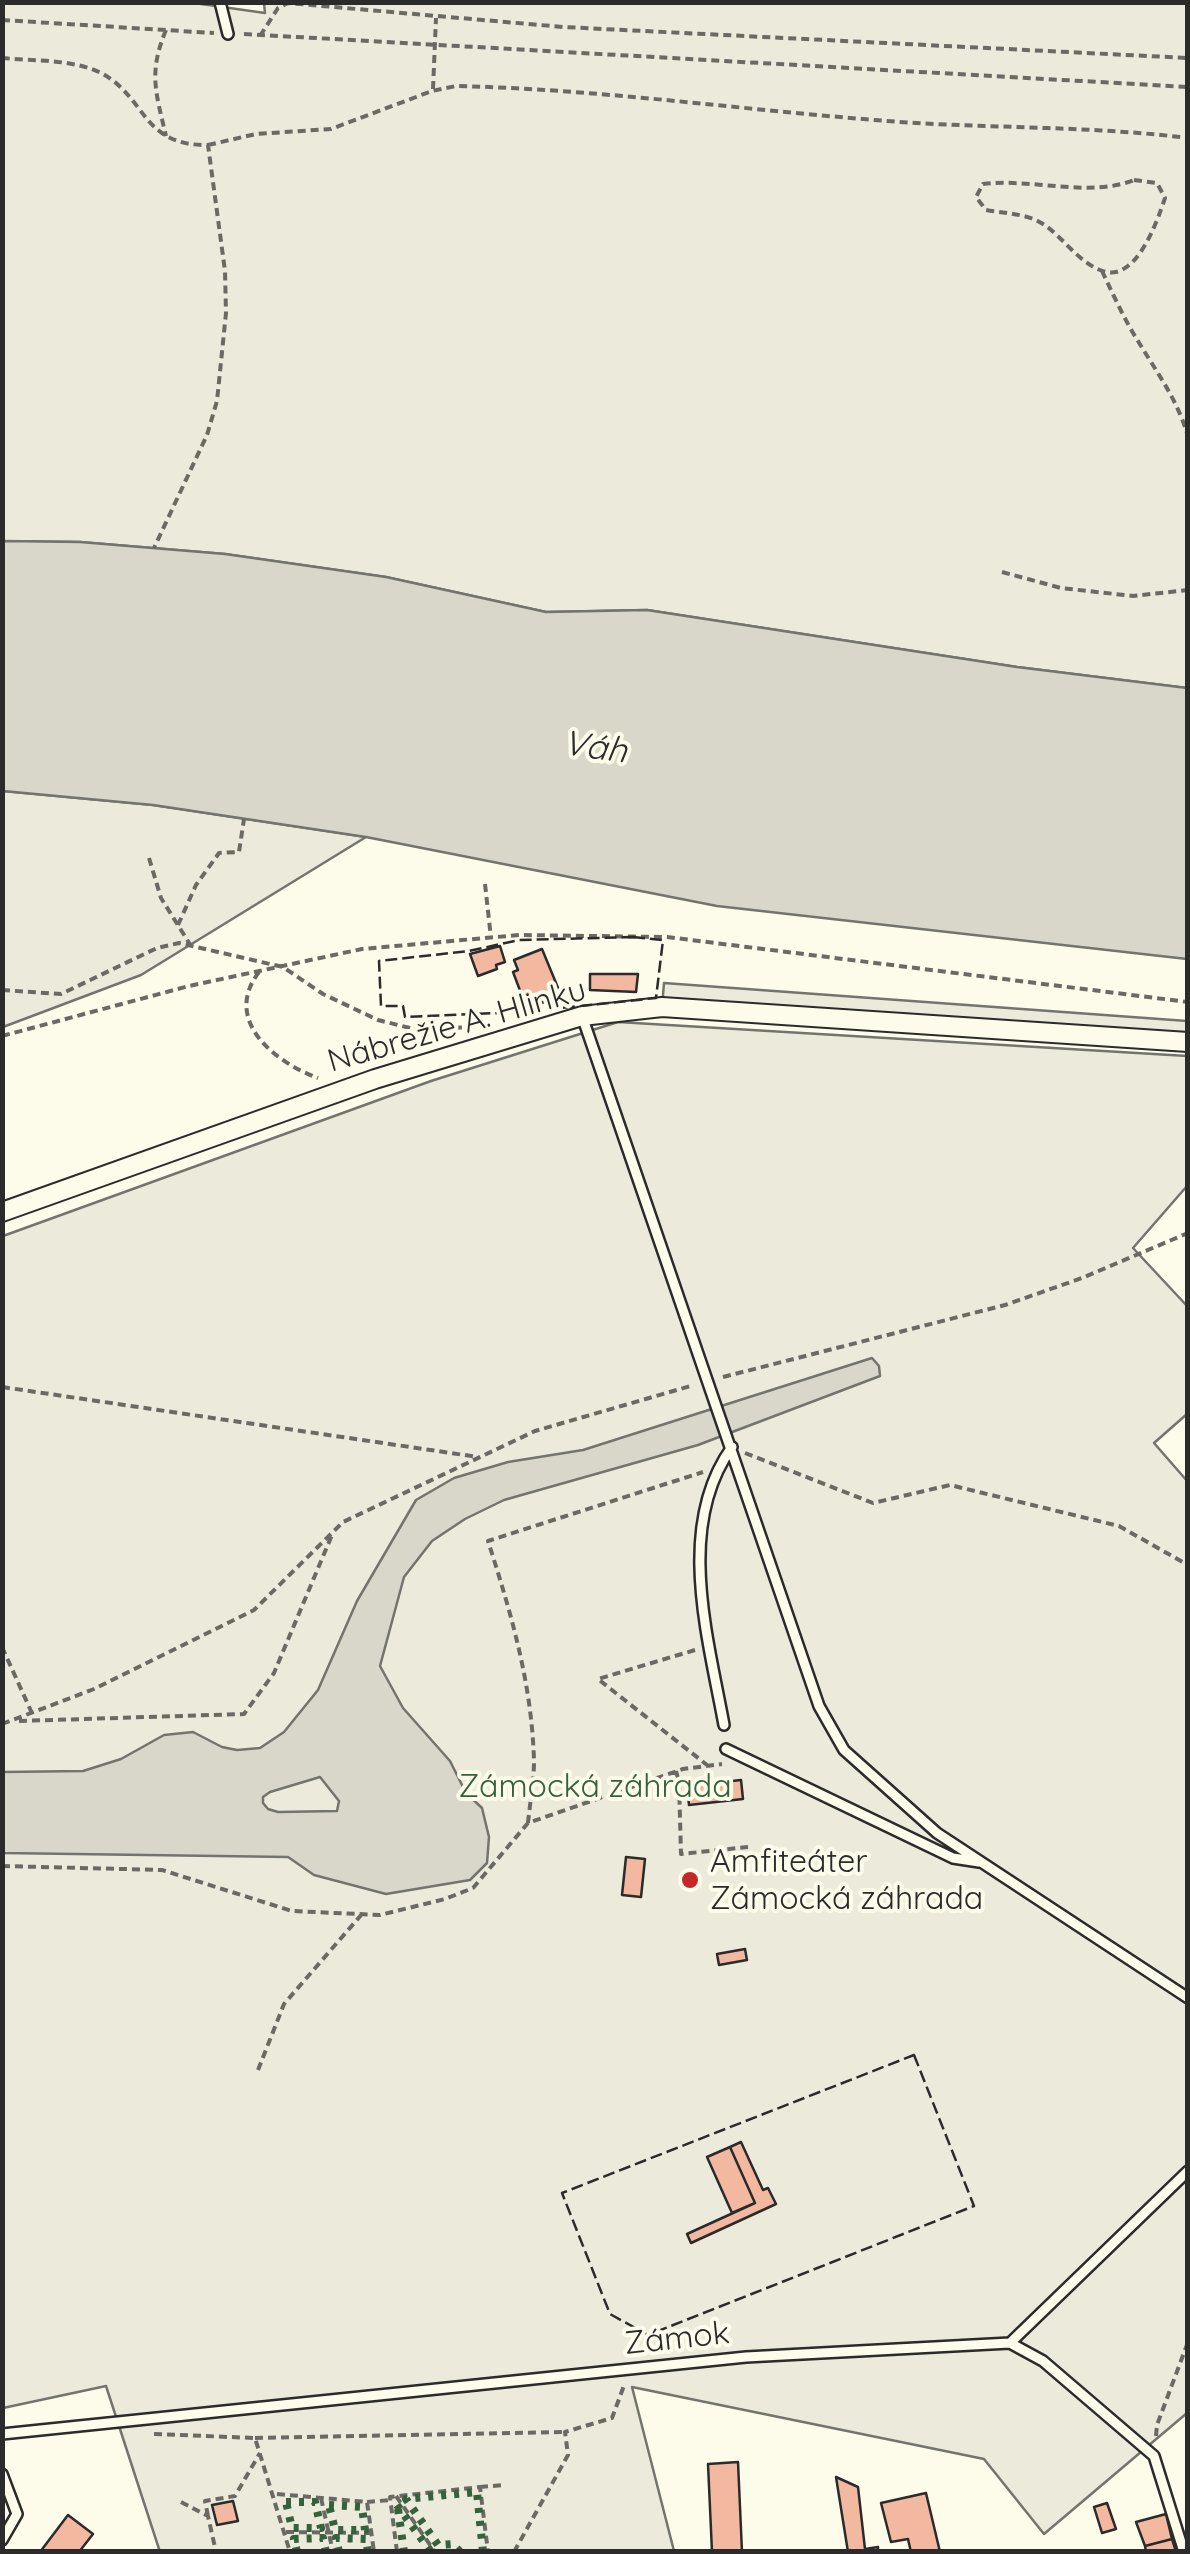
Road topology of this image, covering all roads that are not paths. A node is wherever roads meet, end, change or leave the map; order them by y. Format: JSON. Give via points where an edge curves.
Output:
{"nodes":[{"id":1,"x":220,"y":2,"type":"edge"},
{"id":2,"x":228,"y":34,"type":"road end"},
{"id":3,"x":582,"y":1016,"type":"junction"},
{"id":4,"x":1188,"y":1042,"type":"edge"},
{"id":5,"x":2,"y":1212,"type":"edge"},
{"id":6,"x":730,"y":1444,"type":"junction"},
{"id":7,"x":724,"y":1725,"type":"dead end"},
{"id":8,"x":726,"y":1749,"type":"dead end"},
{"id":9,"x":984,"y":1863,"type":"junction"},
{"id":10,"x":1188,"y":1998,"type":"edge"},
{"id":11,"x":1188,"y":2172,"type":"edge"},
{"id":12,"x":1010,"y":2343,"type":"junction"},
{"id":13,"x":2,"y":2434,"type":"edge"},
{"id":14,"x":2,"y":2474,"type":"edge"},
{"id":15,"x":2,"y":2540,"type":"edge"},
{"id":16,"x":1184,"y":2552,"type":"edge"}],
"edges":[{"from":1,"to":2,"type":"lane"},
{"from":3,"to":4,"type":"street","name":"Nábrežie A. Hlinku","via":[[662,1006]]},
{"from":3,"to":5,"type":"street","name":"Nábrežie A. Hlinku","via":[[347,1088]]},
{"from":3,"to":6,"type":"lane"},
{"from":6,"to":7,"type":"lane","via":[[704,1513],[700,1572]]},
{"from":6,"to":9,"type":"lane","via":[[819,1706],[844,1750],[937,1833]]},
{"from":8,"to":9,"type":"lane","via":[[953,1858]]},
{"from":9,"to":10,"type":"lane"},
{"from":11,"to":12,"type":"lane"},
{"from":12,"to":13,"type":"lane","name":"Zámok","via":[[746,2358]]},
{"from":12,"to":16,"type":"lane","via":[[1043,2360],[1154,2456]]},
{"from":14,"to":15,"type":"lane","via":[[17,2514]]}]}
